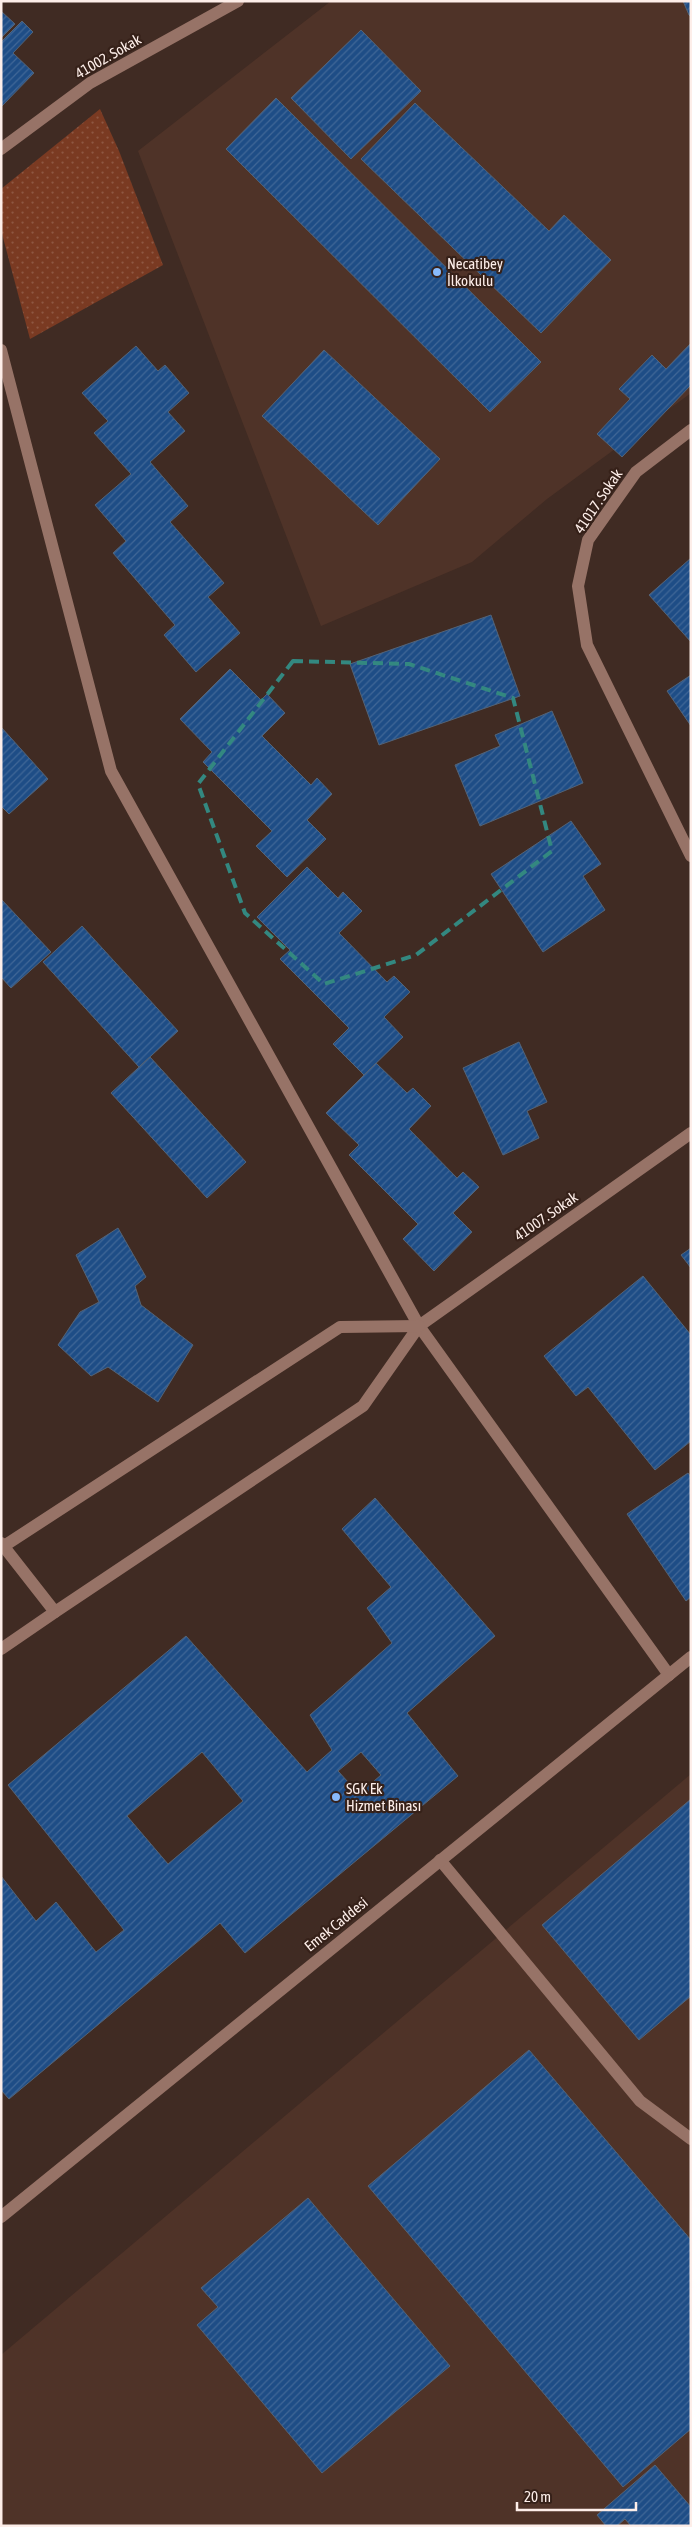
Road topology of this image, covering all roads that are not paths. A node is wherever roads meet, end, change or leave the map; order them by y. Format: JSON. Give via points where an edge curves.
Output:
{"nodes":[{"id":1,"x":238,"y":1,"type":"edge"},
{"id":2,"x":1,"y":150,"type":"edge"},
{"id":3,"x":1,"y":350,"type":"edge"},
{"id":4,"x":691,"y":430,"type":"edge"},
{"id":5,"x":691,"y":856,"type":"edge"},
{"id":6,"x":691,"y":1133,"type":"edge"},
{"id":7,"x":419,"y":1326,"type":"junction"},
{"id":8,"x":3,"y":1544,"type":"edge"},
{"id":9,"x":56,"y":1612,"type":"junction"},
{"id":10,"x":1,"y":1649,"type":"edge"},
{"id":11,"x":691,"y":1657,"type":"edge"},
{"id":12,"x":669,"y":1675,"type":"junction"},
{"id":13,"x":440,"y":1860,"type":"junction"},
{"id":14,"x":691,"y":2139,"type":"edge"},
{"id":15,"x":3,"y":2212,"type":"edge"}],
"edges":[{"from":1,"to":2,"type":"street","name":"41002. Sokak","via":[[90,83]]},
{"from":3,"to":7,"type":"street","via":[[111,771]]},
{"from":4,"to":5,"type":"street","name":"41017. Sokak","via":[[636,472],[588,540],[578,586],[587,645]]},
{"from":6,"to":7,"type":"street","name":"41007. Sokak"},
{"from":7,"to":8,"type":"street","via":[[340,1327]]},
{"from":7,"to":9,"type":"street","via":[[363,1406]]},
{"from":7,"to":12,"type":"street"},
{"from":8,"to":9,"type":"street"},
{"from":9,"to":10,"type":"street"},
{"from":11,"to":12,"type":"street","name":"Emek Caddesi"},
{"from":12,"to":13,"type":"street","name":"Emek Caddesi"},
{"from":13,"to":14,"type":"street","via":[[640,2101]]},
{"from":13,"to":15,"type":"street","name":"Emek Caddesi"}]}
